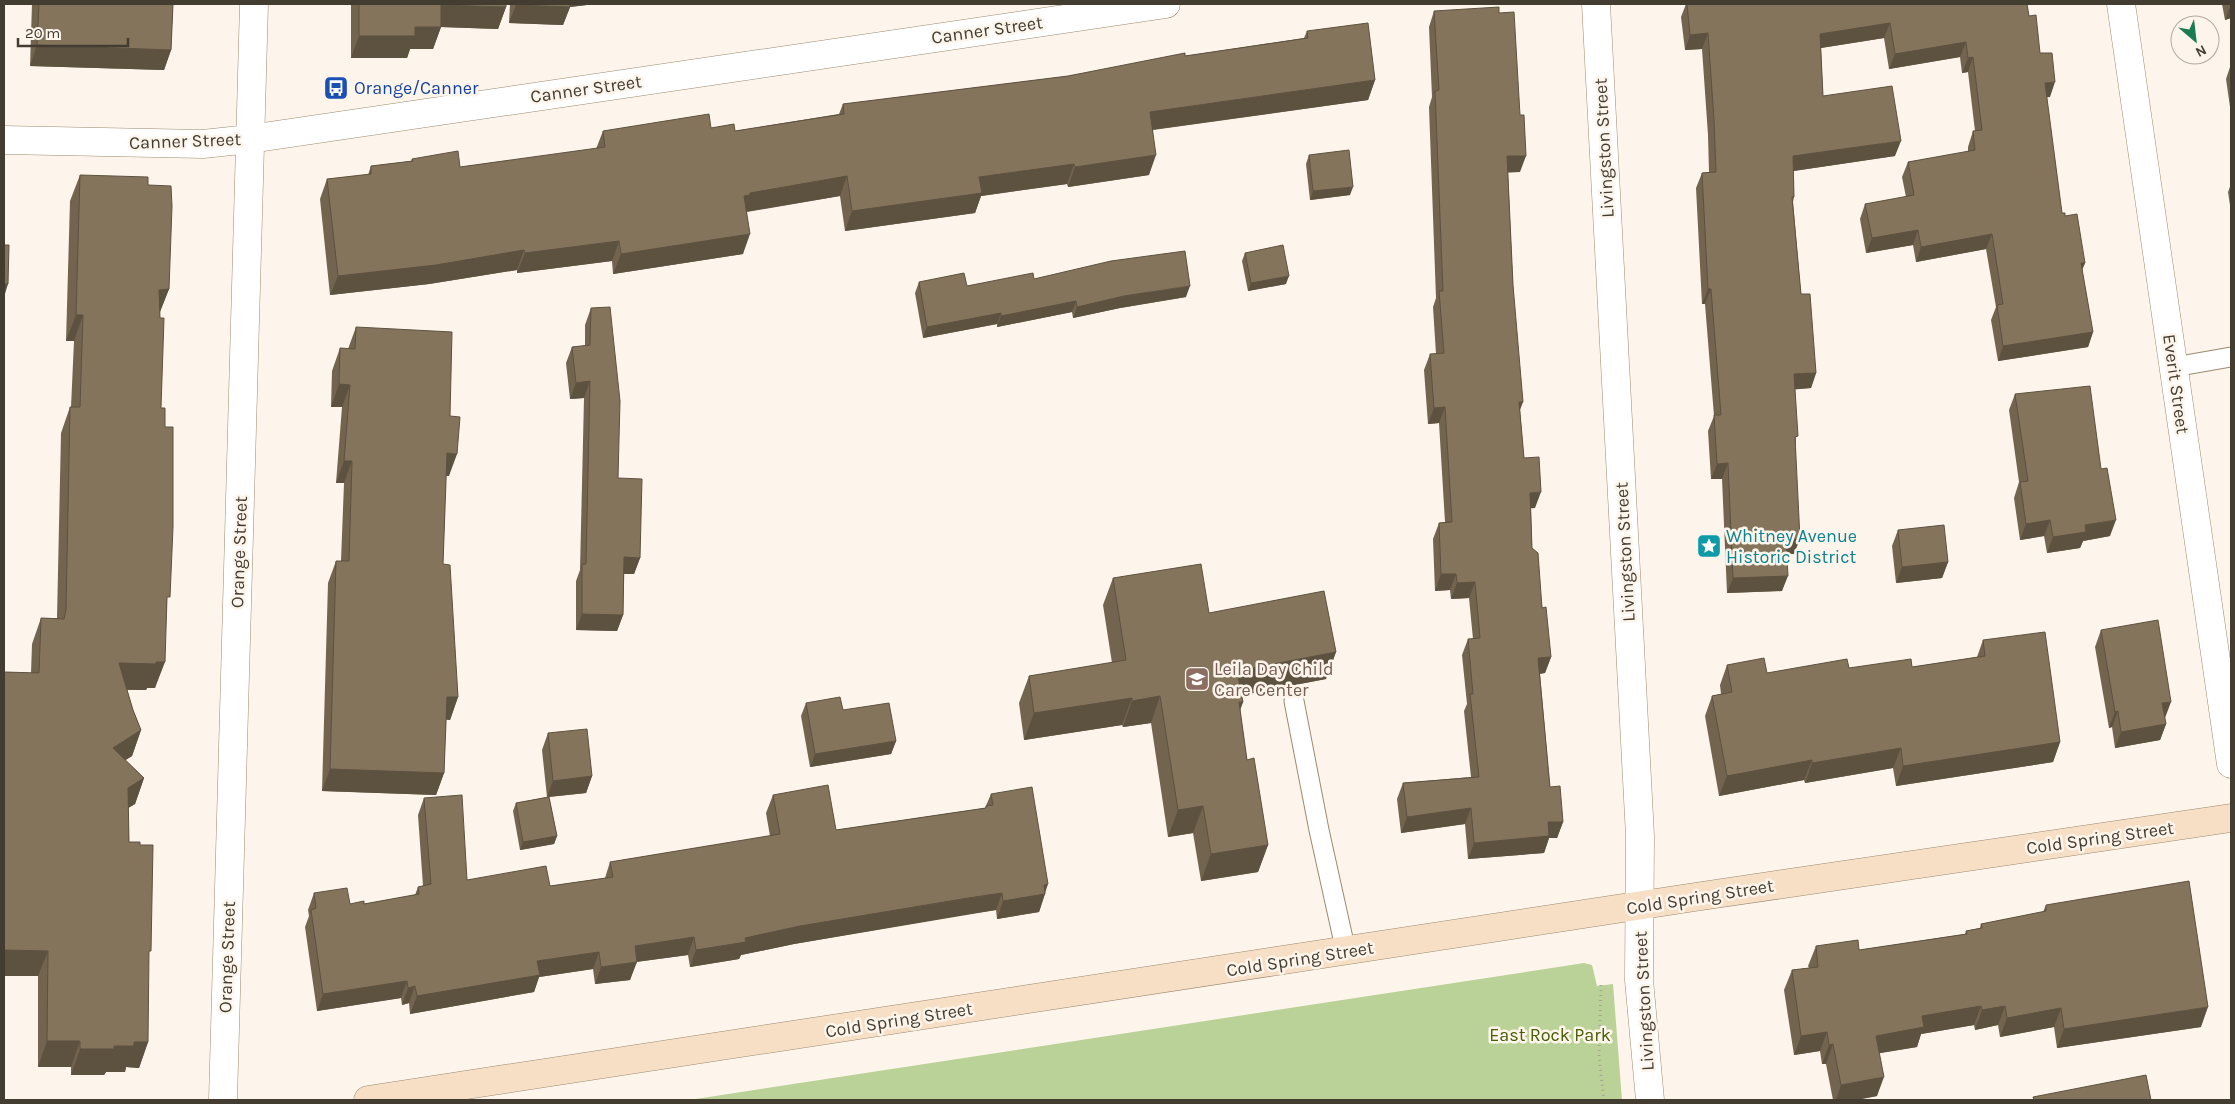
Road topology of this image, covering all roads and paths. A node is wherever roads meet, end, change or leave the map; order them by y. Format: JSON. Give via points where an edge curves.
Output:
{"nodes":[{"id":1,"x":254,"y":4,"type":"edge"},
{"id":2,"x":1166,"y":4,"type":"edge"},
{"id":3,"x":1596,"y":4,"type":"edge"},
{"id":4,"x":2122,"y":4,"type":"edge"},
{"id":5,"x":250,"y":139,"type":"junction"},
{"id":6,"x":4,"y":140,"type":"edge"},
{"id":7,"x":2231,"y":357,"type":"edge"},
{"id":8,"x":2174,"y":367,"type":"junction"},
{"id":9,"x":1294,"y":701,"type":"dead end"},
{"id":10,"x":2231,"y":764,"type":"edge"},
{"id":11,"x":2231,"y":818,"type":"edge"},
{"id":12,"x":1640,"y":906,"type":"junction"},
{"id":13,"x":1346,"y":952,"type":"junction"},
{"id":14,"x":1601,"y":985,"type":"dead end"},
{"id":15,"x":223,"y":1100,"type":"edge"},
{"id":16,"x":368,"y":1100,"type":"edge"},
{"id":17,"x":1604,"y":1100,"type":"edge"},
{"id":18,"x":1650,"y":1100,"type":"edge"}],
"edges":[{"from":1,"to":5,"type":"street","name":"Orange Street"},
{"from":2,"to":5,"type":"street","name":"Canner Street"},
{"from":3,"to":12,"type":"street","name":"Livingston Street","via":[[1640,836]]},
{"from":4,"to":8,"type":"street","name":"Everit Street"},
{"from":5,"to":6,"type":"street","name":"Canner Street","via":[[203,144]]},
{"from":5,"to":15,"type":"street","name":"Orange Street"},
{"from":7,"to":8,"type":"lane"},
{"from":8,"to":10,"type":"street","name":"Everit Street"},
{"from":9,"to":13,"type":"lane","via":[[1318,830]]},
{"from":11,"to":12,"type":"street","name":"Cold Spring Street"},
{"from":12,"to":13,"type":"street","name":"Cold Spring Street"},
{"from":12,"to":18,"type":"street","name":"Livingston Street","via":[[1639,980]]},
{"from":13,"to":16,"type":"street","name":"Cold Spring Street"},
{"from":14,"to":17,"type":"path","via":[[1600,1057]]}]}
